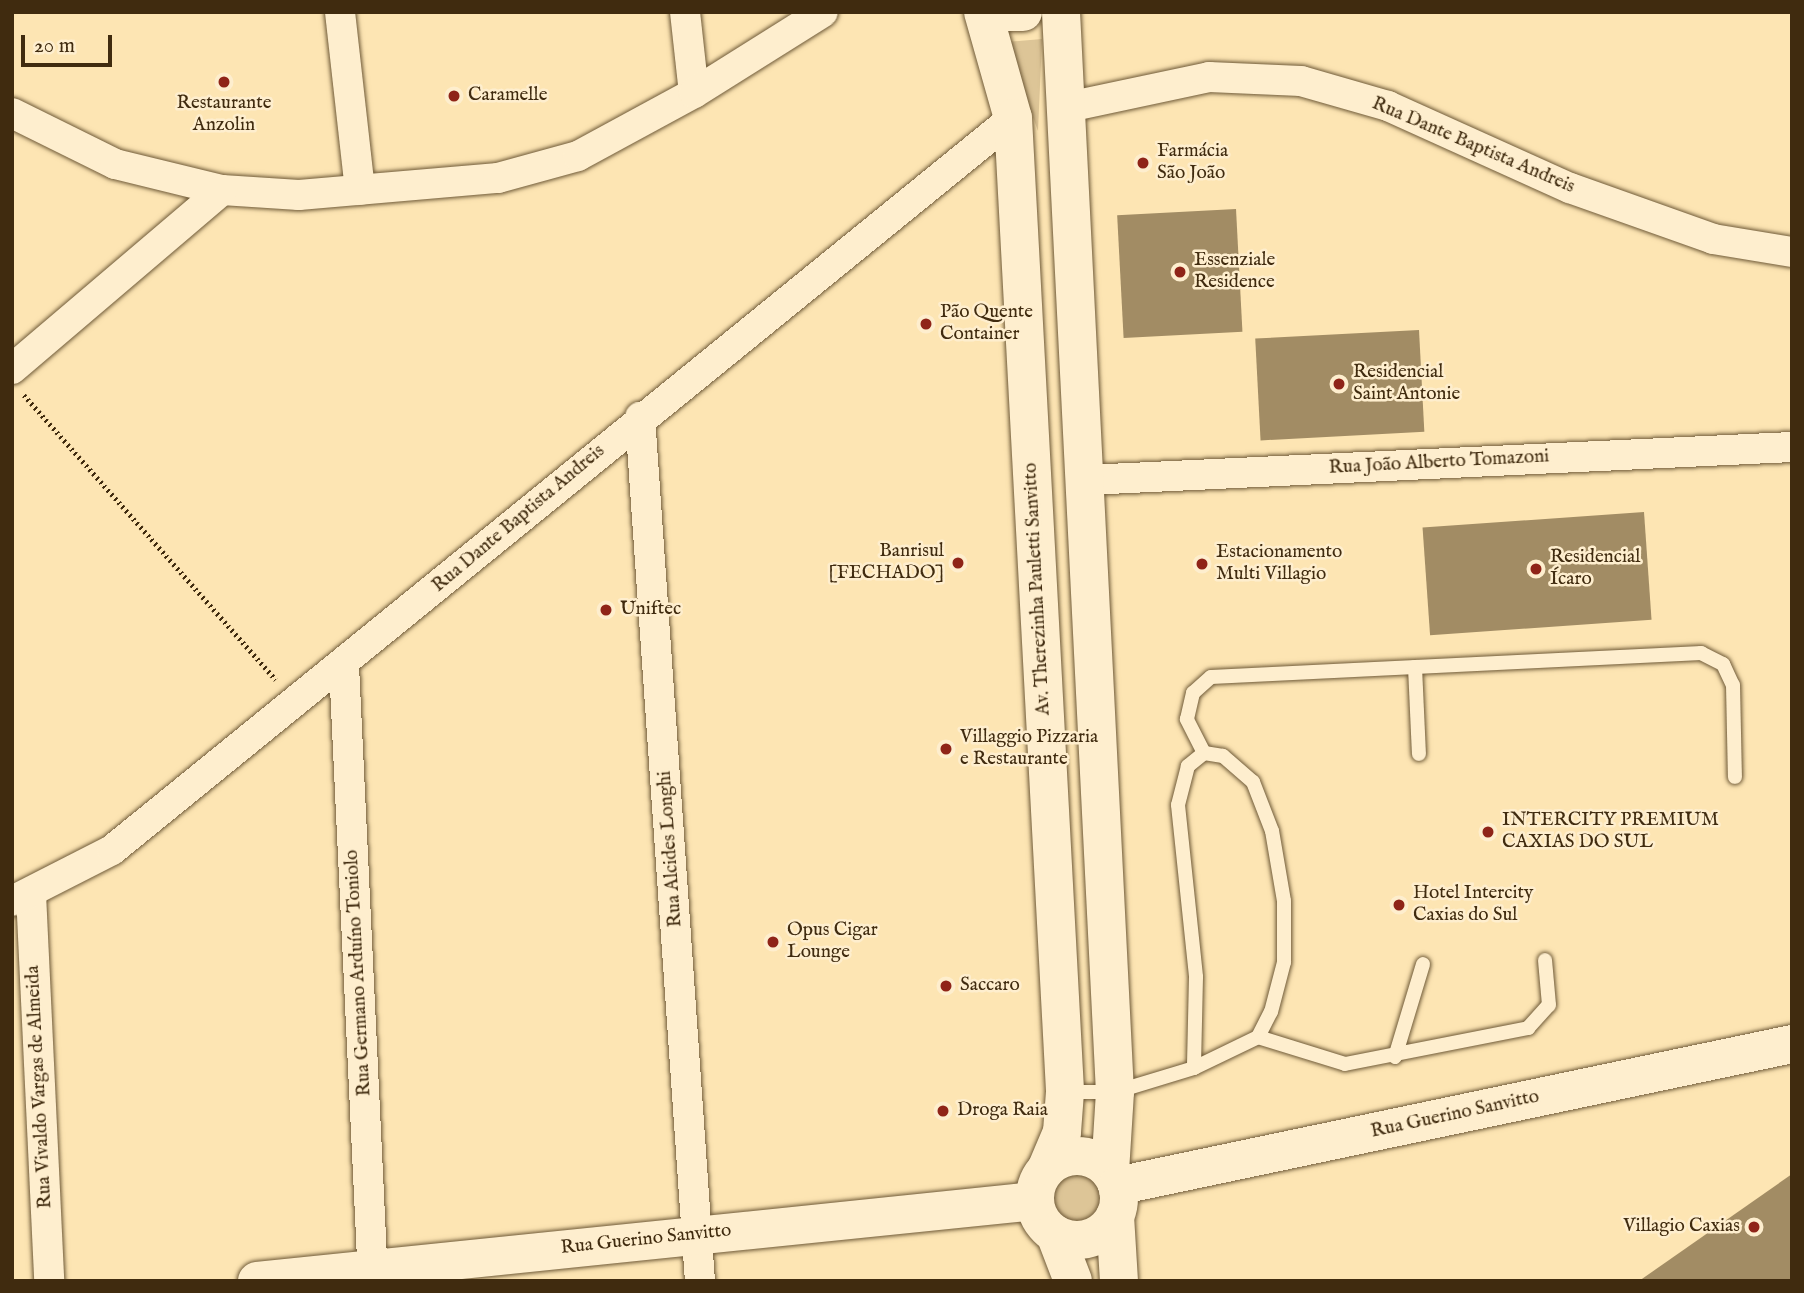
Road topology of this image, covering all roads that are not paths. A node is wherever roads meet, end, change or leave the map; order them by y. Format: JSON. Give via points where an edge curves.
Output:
{"nodes":[{"id":1,"x":340,"y":12,"type":"edge"},
{"id":2,"x":685,"y":12,"type":"edge"},
{"id":3,"x":823,"y":12,"type":"edge"},
{"id":4,"x":982,"y":12,"type":"edge"},
{"id":5,"x":997,"y":12,"type":"edge"},
{"id":6,"x":1023,"y":12,"type":"edge"},
{"id":7,"x":1061,"y":12,"type":"edge"},
{"id":8,"x":694,"y":93,"type":"junction"},
{"id":9,"x":1068,"y":107,"type":"junction"},
{"id":10,"x":12,"y":113,"type":"edge"},
{"id":11,"x":1013,"y":118,"type":"junction"},
{"id":12,"x":222,"y":190,"type":"junction"},
{"id":13,"x":360,"y":190,"type":"junction"},
{"id":14,"x":1792,"y":252,"type":"edge"},
{"id":15,"x":17,"y":381,"type":"edge"},
{"id":16,"x":1082,"y":393,"type":"junction"},
{"id":17,"x":1028,"y":397,"type":"junction"},
{"id":18,"x":640,"y":417,"type":"junction"},
{"id":19,"x":1792,"y":447,"type":"edge"},
{"id":20,"x":1087,"y":480,"type":"junction"},
{"id":21,"x":344,"y":665,"type":"junction"},
{"id":22,"x":1415,"y":667,"type":"junction"},
{"id":23,"x":1097,"y":702,"type":"junction"},
{"id":24,"x":1044,"y":704,"type":"junction"},
{"id":25,"x":1204,"y":754,"type":"junction"},
{"id":26,"x":1419,"y":754,"type":"dead end"},
{"id":27,"x":1734,"y":778,"type":"dead end"},
{"id":28,"x":22,"y":897,"type":"edge"},
{"id":29,"x":1545,"y":960,"type":"dead end"},
{"id":30,"x":1423,"y":964,"type":"dead end"},
{"id":31,"x":1258,"y":1037,"type":"junction"},
{"id":32,"x":1792,"y":1044,"type":"edge"},
{"id":33,"x":1395,"y":1058,"type":"junction"},
{"id":34,"x":1194,"y":1068,"type":"junction"},
{"id":35,"x":1065,"y":1092,"type":"junction"},
{"id":36,"x":1115,"y":1092,"type":"junction"},
{"id":37,"x":1041,"y":1184,"type":"junction"},
{"id":38,"x":1114,"y":1191,"type":"junction"},
{"id":39,"x":1055,"y":1234,"type":"junction"},
{"id":40,"x":698,"y":1235,"type":"junction"},
{"id":41,"x":373,"y":1274,"type":"edge"},
{"id":42,"x":49,"y":1281,"type":"edge"},
{"id":43,"x":257,"y":1281,"type":"edge"},
{"id":44,"x":700,"y":1281,"type":"edge"},
{"id":45,"x":1073,"y":1281,"type":"edge"},
{"id":46,"x":1119,"y":1281,"type":"edge"}],
"edges":[{"from":1,"to":13,"type":"street"},
{"from":2,"to":8,"type":"street"},
{"from":3,"to":8,"type":"street"},
{"from":4,"to":11,"type":"main road","name":"Av. Therezinha Pauletti Sanvitto"},
{"from":5,"to":6,"type":"main road"},
{"from":7,"to":9,"type":"main road"},
{"from":8,"to":13,"type":"street","via":[[579,156],[498,178]]},
{"from":9,"to":14,"type":"street","name":"Rua Dante Baptista Andreis","via":[[1209,78],[1301,81],[1388,106],[1570,188],[1713,239]]},
{"from":9,"to":16,"type":"main road"},
{"from":10,"to":12,"type":"street","via":[[115,164]]},
{"from":11,"to":17,"type":"main road","name":"Av. Therezinha Pauletti Sanvitto"},
{"from":11,"to":18,"type":"street","name":"Rua Dante Baptista Andreis"},
{"from":12,"to":13,"type":"street","via":[[299,195]]},
{"from":12,"to":15,"type":"street"},
{"from":16,"to":17,"type":"main road"},
{"from":16,"to":20,"type":"main road"},
{"from":17,"to":24,"type":"main road","name":"Av. Therezinha Pauletti Sanvitto"},
{"from":18,"to":21,"type":"street","name":"Rua Dante Baptista Andreis"},
{"from":18,"to":40,"type":"street","name":"Rua Alcides Longhi"},
{"from":19,"to":20,"type":"street","name":"Rua João Alberto Tomazoni"},
{"from":20,"to":23,"type":"main road"},
{"from":21,"to":28,"type":"street","name":"Rua Dante Baptista Andreis","via":[[112,849]]},
{"from":21,"to":41,"type":"street","name":"Rua Germano Arduíno Toniolo"},
{"from":22,"to":25,"type":"lane","via":[[1211,677],[1193,693],[1187,719]]},
{"from":22,"to":26,"type":"lane"},
{"from":22,"to":27,"type":"lane","via":[[1701,653],[1723,664],[1733,685]]},
{"from":23,"to":24,"type":"main road"},
{"from":23,"to":36,"type":"main road"},
{"from":24,"to":35,"type":"main road","name":"Av. Therezinha Pauletti Sanvitto"},
{"from":25,"to":31,"type":"lane","via":[[1223,755],[1252,782],[1272,831],[1284,901],[1284,962],[1271,1012]]},
{"from":25,"to":34,"type":"lane","via":[[1188,766],[1178,805],[1196,977]]},
{"from":28,"to":42,"type":"street","name":"Rua Vivaldo Vargas de Almeida"},
{"from":29,"to":33,"type":"lane","via":[[1549,1005],[1528,1028]]},
{"from":30,"to":33,"type":"lane"},
{"from":31,"to":33,"type":"lane","via":[[1345,1064]]},
{"from":31,"to":34,"type":"lane"},
{"from":32,"to":38,"type":"main road","name":"Rua Guerino Sanvitto"},
{"from":34,"to":36,"type":"lane"},
{"from":35,"to":36,"type":"lane"},
{"from":35,"to":37,"type":"main road","name":"Av. Therezinha Pauletti Sanvitto","via":[[1062,1132]]},
{"from":36,"to":38,"type":"main road"},
{"from":37,"to":38,"type":"main road","via":[[1059,1159],[1087,1157]]},
{"from":37,"to":39,"type":"main road","via":[[1045,1226]]},
{"from":37,"to":40,"type":"main road","name":"Rua Guerino Sanvitto"},
{"from":38,"to":39,"type":"main road","via":[[1096,1235],[1082,1239]]},
{"from":38,"to":46,"type":"main road"},
{"from":39,"to":45,"type":"main road"},
{"from":40,"to":41,"type":"main road","name":"Rua Guerino Sanvitto"},
{"from":40,"to":44,"type":"street","name":"Rua Alcides Longhi"},
{"from":41,"to":43,"type":"main road","name":"Rua Guerino Sanvitto"}]}
